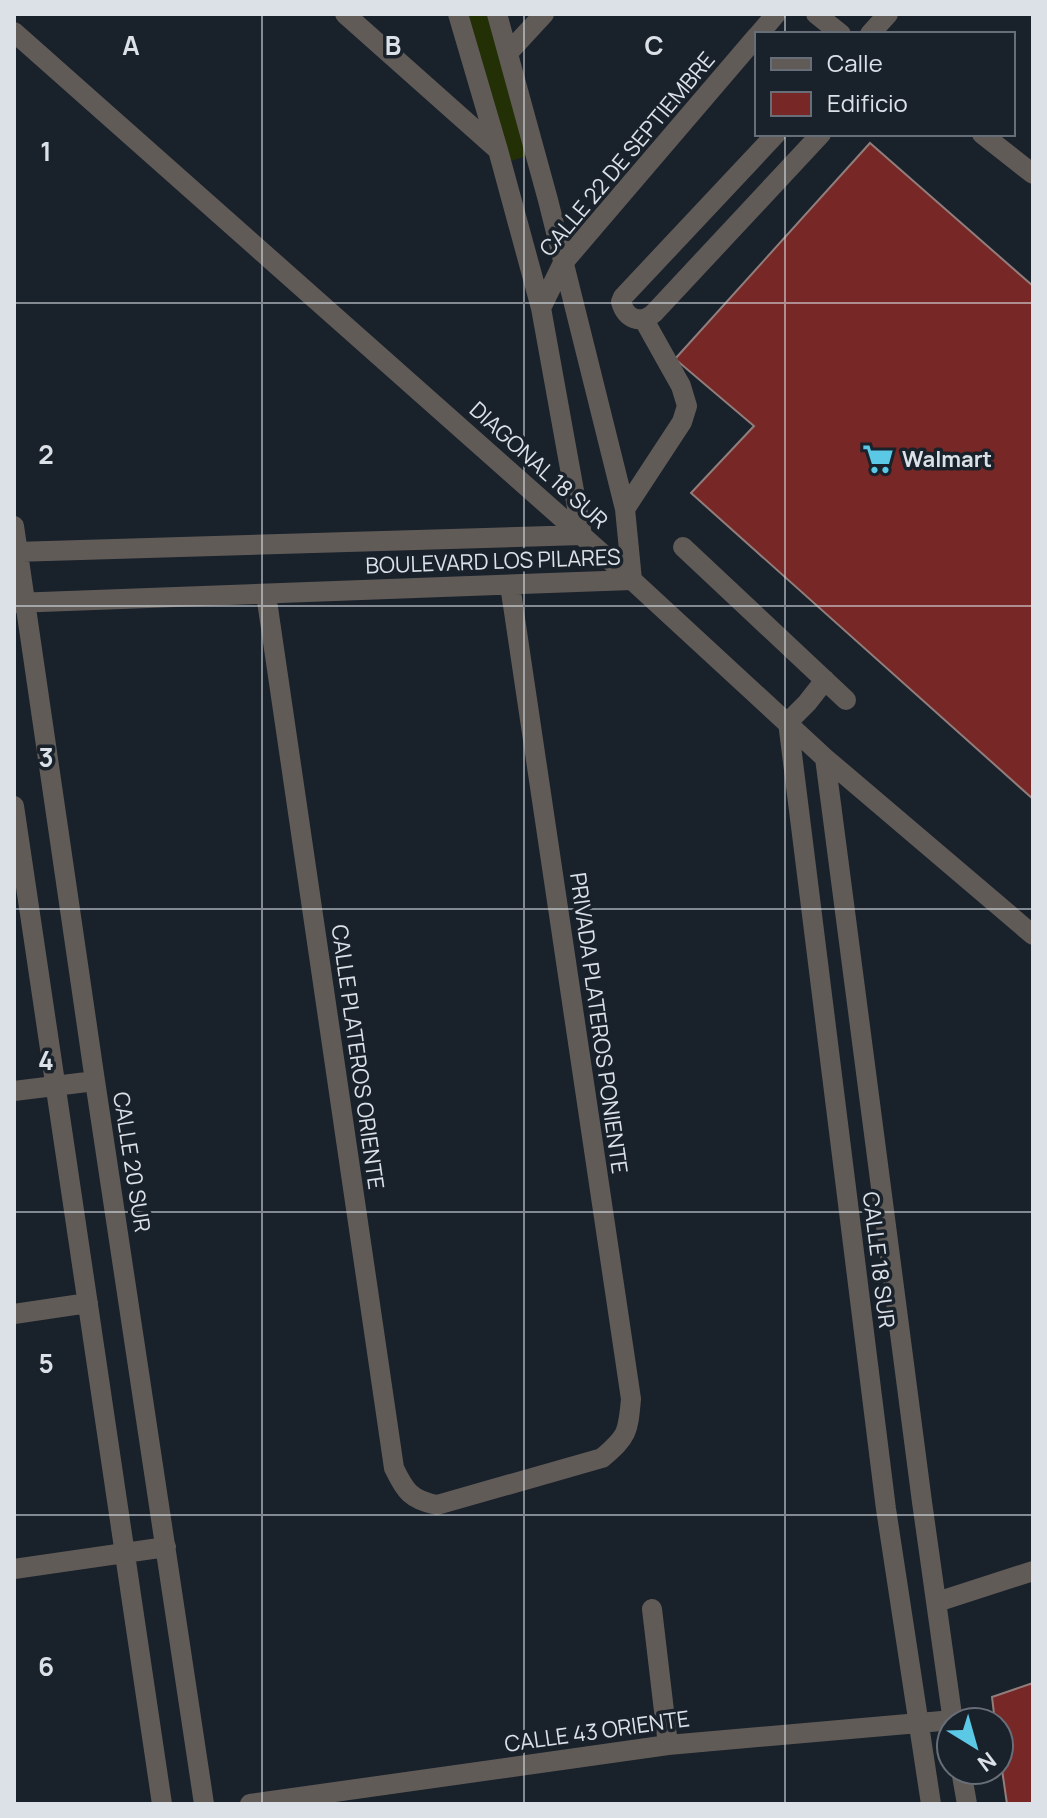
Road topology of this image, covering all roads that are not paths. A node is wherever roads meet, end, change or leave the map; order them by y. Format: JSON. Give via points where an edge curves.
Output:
{"nodes":[{"id":1,"x":345,"y":14,"type":"edge"},
{"id":2,"x":458,"y":14,"type":"edge"},
{"id":3,"x":497,"y":14,"type":"edge"},
{"id":4,"x":544,"y":14,"type":"edge"},
{"id":5,"x":776,"y":14,"type":"edge"},
{"id":6,"x":816,"y":14,"type":"edge"},
{"id":7,"x":886,"y":15,"type":"edge"},
{"id":8,"x":14,"y":32,"type":"edge"},
{"id":9,"x":761,"y":32,"type":"edge"},
{"id":10,"x":838,"y":32,"type":"edge"},
{"id":11,"x":872,"y":32,"type":"edge"},
{"id":12,"x":755,"y":39,"type":"edge"},
{"id":13,"x":508,"y":53,"type":"junction"},
{"id":14,"x":774,"y":136,"type":"edge"},
{"id":15,"x":819,"y":136,"type":"edge"},
{"id":16,"x":985,"y":136,"type":"edge"},
{"id":17,"x":498,"y":150,"type":"junction"},
{"id":18,"x":1033,"y":174,"type":"edge"},
{"id":19,"x":563,"y":263,"type":"junction"},
{"id":20,"x":541,"y":308,"type":"junction"},
{"id":21,"x":644,"y":320,"type":"junction"},
{"id":22,"x":625,"y":509,"type":"junction"},
{"id":23,"x":14,"y":526,"type":"edge"},
{"id":24,"x":582,"y":535,"type":"junction"},
{"id":25,"x":683,"y":547,"type":"dead end"},
{"id":26,"x":16,"y":552,"type":"edge"},
{"id":27,"x":632,"y":580,"type":"junction"},
{"id":28,"x":510,"y":585,"type":"junction"},
{"id":29,"x":266,"y":594,"type":"junction"},
{"id":30,"x":19,"y":602,"type":"edge"},
{"id":31,"x":825,"y":680,"type":"junction"},
{"id":32,"x":846,"y":700,"type":"dead end"},
{"id":33,"x":788,"y":722,"type":"junction"},
{"id":34,"x":825,"y":758,"type":"junction"},
{"id":35,"x":14,"y":806,"type":"edge"},
{"id":36,"x":1033,"y":935,"type":"edge"},
{"id":37,"x":95,"y":1081,"type":"junction"},
{"id":38,"x":56,"y":1085,"type":"junction"},
{"id":39,"x":14,"y":1091,"type":"edge"},
{"id":40,"x":88,"y":1303,"type":"junction"},
{"id":41,"x":14,"y":1314,"type":"edge"},
{"id":42,"x":922,"y":1502,"type":"junction"},
{"id":43,"x":437,"y":1505,"type":"joint"},
{"id":44,"x":886,"y":1509,"type":"junction"},
{"id":45,"x":166,"y":1547,"type":"junction"},
{"id":46,"x":125,"y":1552,"type":"junction"},
{"id":47,"x":14,"y":1569,"type":"edge"},
{"id":48,"x":1033,"y":1571,"type":"edge"},
{"id":49,"x":937,"y":1602,"type":"junction"},
{"id":50,"x":652,"y":1609,"type":"dead end"},
{"id":51,"x":951,"y":1706,"type":"edge"},
{"id":52,"x":918,"y":1722,"type":"junction"},
{"id":53,"x":935,"y":1722,"type":"edge"},
{"id":54,"x":668,"y":1745,"type":"junction"},
{"id":55,"x":162,"y":1804,"type":"edge"},
{"id":56,"x":204,"y":1804,"type":"edge"},
{"id":57,"x":250,"y":1804,"type":"edge"},
{"id":58,"x":931,"y":1804,"type":"edge"}],
"edges":[{"from":1,"to":17,"type":"street"},
{"from":2,"to":17,"type":"street","name":"BOULEVARD LOS PILARES"},
{"from":3,"to":13,"type":"street","name":"BOULEVARD LOS PILARES"},
{"from":4,"to":13,"type":"street"},
{"from":5,"to":9,"type":"street","name":"CALLE 22 DE SEPTIEMBRE"},
{"from":6,"to":10,"type":"street"},
{"from":7,"to":11,"type":"street"},
{"from":8,"to":24,"type":"street","name":"DIAGONAL 18 SUR"},
{"from":12,"to":19,"type":"street","name":"CALLE 22 DE SEPTIEMBRE"},
{"from":13,"to":19,"type":"street","name":"BOULEVARD LOS PILARES"},
{"from":14,"to":21,"type":"street","via":[[623,297],[627,314]]},
{"from":15,"to":21,"type":"street"},
{"from":16,"to":18,"type":"street"},
{"from":17,"to":20,"type":"street","name":"BOULEVARD LOS PILARES"},
{"from":19,"to":20,"type":"street","name":"CALLE 22 DE SEPTIEMBRE"},
{"from":19,"to":22,"type":"street","name":"BOULEVARD LOS PILARES"},
{"from":20,"to":24,"type":"street","name":"BOULEVARD LOS PILARES"},
{"from":21,"to":22,"type":"street","via":[[687,406]]},
{"from":22,"to":27,"type":"street","name":"BOULEVARD LOS PILARES"},
{"from":23,"to":26,"type":"street","name":"CALLE 20 SUR"},
{"from":24,"to":26,"type":"street","name":"BOULEVARD LOS PILARES"},
{"from":24,"to":27,"type":"street","name":"DIAGONAL 18 SUR"},
{"from":25,"to":31,"type":"street"},
{"from":26,"to":30,"type":"street","name":"CALLE 20 SUR"},
{"from":27,"to":28,"type":"street","name":"BOULEVARD LOS PILARES"},
{"from":27,"to":33,"type":"street","name":"DIAGONAL 18 SUR"},
{"from":28,"to":29,"type":"street","name":"BOULEVARD LOS PILARES"},
{"from":28,"to":43,"type":"street","name":"PRIVADA PLATEROS PONIENTE","via":[[631,1399],[626,1433],[602,1458]]},
{"from":29,"to":30,"type":"street","name":"BOULEVARD LOS PILARES"},
{"from":29,"to":43,"type":"street","name":"CALLE PLATEROS ORIENTE","via":[[394,1468],[409,1494]]},
{"from":30,"to":37,"type":"street","name":"CALLE 20 SUR"},
{"from":31,"to":32,"type":"street"},
{"from":31,"to":33,"type":"street"},
{"from":33,"to":34,"type":"street","name":"DIAGONAL 18 SUR"},
{"from":33,"to":44,"type":"street","name":"CALLE 18 SUR"},
{"from":34,"to":36,"type":"street","name":"DIAGONAL 18 SUR"},
{"from":34,"to":42,"type":"street","name":"CALLE 18 SUR"},
{"from":35,"to":38,"type":"street"},
{"from":37,"to":38,"type":"street"},
{"from":37,"to":45,"type":"street","name":"CALLE 20 SUR"},
{"from":38,"to":39,"type":"street"},
{"from":38,"to":40,"type":"street"},
{"from":40,"to":41,"type":"street"},
{"from":40,"to":46,"type":"street"},
{"from":42,"to":44,"type":"street"},
{"from":42,"to":49,"type":"street","name":"CALLE 18 SUR"},
{"from":44,"to":52,"type":"street","name":"CALLE 18 SUR"},
{"from":45,"to":46,"type":"street"},
{"from":45,"to":56,"type":"street","name":"CALLE 20 SUR"},
{"from":46,"to":47,"type":"street"},
{"from":46,"to":55,"type":"street"},
{"from":48,"to":49,"type":"street"},
{"from":49,"to":51,"type":"street","name":"CALLE 18 SUR"},
{"from":50,"to":54,"type":"street"},
{"from":52,"to":53,"type":"street","name":"CALLE 43 ORIENTE"},
{"from":52,"to":54,"type":"street","name":"CALLE 43 ORIENTE"},
{"from":52,"to":58,"type":"street","name":"CALLE 18 SUR"},
{"from":54,"to":57,"type":"street","name":"CALLE 43 ORIENTE"}]}
